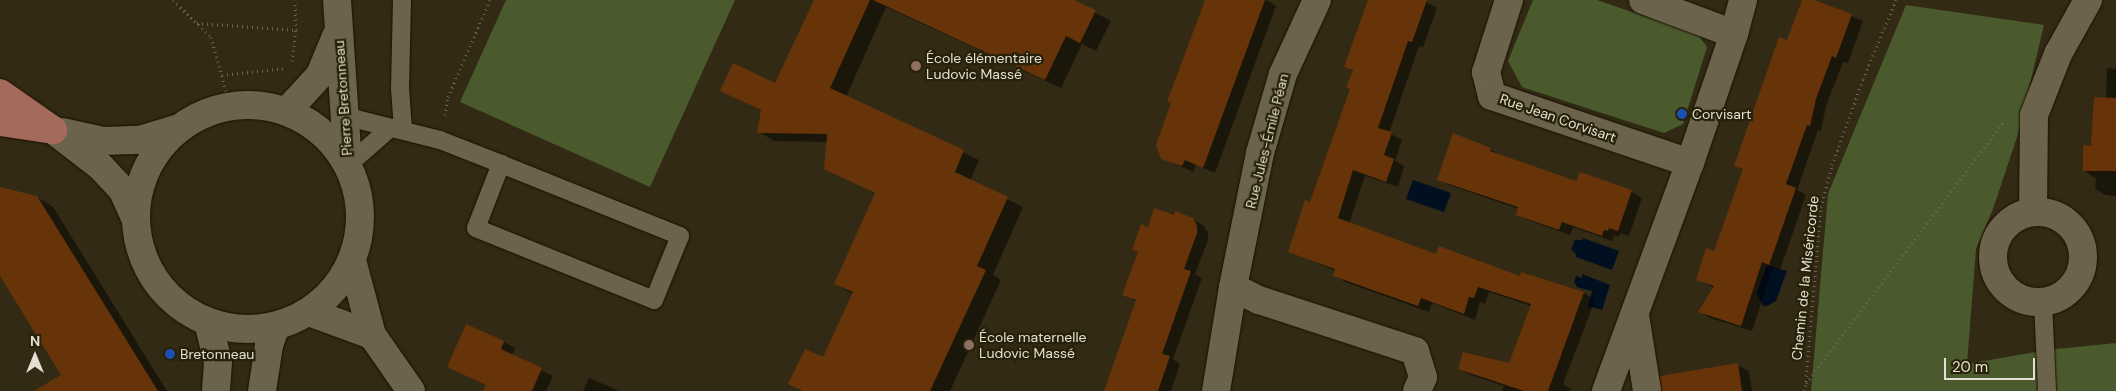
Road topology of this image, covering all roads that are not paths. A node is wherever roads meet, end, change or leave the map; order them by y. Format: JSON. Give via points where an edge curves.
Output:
{"nodes":[{"id":1,"x":336,"y":0,"type":"edge"},
{"id":2,"x":402,"y":0,"type":"edge"},
{"id":3,"x":1317,"y":0,"type":"edge"},
{"id":4,"x":1510,"y":0,"type":"edge"},
{"id":5,"x":1643,"y":0,"type":"edge"},
{"id":6,"x":1743,"y":0,"type":"edge"},
{"id":7,"x":2088,"y":0,"type":"edge"},
{"id":8,"x":338,"y":30,"type":"junction"},
{"id":9,"x":1734,"y":34,"type":"junction"},
{"id":10,"x":0,"y":93,"type":"edge"},
{"id":11,"x":0,"y":105,"type":"edge"},
{"id":12,"x":286,"y":111,"type":"junction"},
{"id":13,"x":344,"y":116,"type":"junction"},
{"id":14,"x":0,"y":122,"type":"edge"},
{"id":15,"x":177,"y":129,"type":"junction"},
{"id":16,"x":53,"y":130,"type":"junction"},
{"id":17,"x":396,"y":130,"type":"junction"},
{"id":18,"x":1690,"y":163,"type":"junction"},
{"id":19,"x":502,"y":164,"type":"junction"},
{"id":20,"x":348,"y":165,"type":"junction"},
{"id":21,"x":2033,"y":212,"type":"junction"},
{"id":22,"x":135,"y":218,"type":"junction"},
{"id":23,"x":352,"y":260,"type":"junction"},
{"id":24,"x":1233,"y":287,"type":"junction"},
{"id":25,"x":2043,"y":302,"type":"junction"},
{"id":26,"x":309,"y":312,"type":"junction"},
{"id":27,"x":1634,"y":314,"type":"junction"},
{"id":28,"x":208,"y":322,"type":"junction"},
{"id":29,"x":276,"y":326,"type":"junction"},
{"id":30,"x":372,"y":335,"type":"junction"},
{"id":31,"x":216,"y":391,"type":"edge"},
{"id":32,"x":262,"y":391,"type":"edge"},
{"id":33,"x":411,"y":391,"type":"edge"},
{"id":34,"x":1216,"y":391,"type":"edge"},
{"id":35,"x":1417,"y":391,"type":"edge"},
{"id":36,"x":1606,"y":391,"type":"edge"},
{"id":37,"x":1647,"y":391,"type":"edge"},
{"id":38,"x":2047,"y":391,"type":"edge"}],
"edges":[{"from":1,"to":8,"type":"street","name":"Pierre Bretonneau"},
{"from":2,"to":17,"type":"lane"},
{"from":3,"to":24,"type":"street","name":"Rue Jules-Émile Péan","via":[[1283,74],[1260,153]]},
{"from":4,"to":18,"type":"street","name":"Rue Jean Corvisart","via":[[1486,72],[1492,96]]},
{"from":5,"to":9,"type":"street"},
{"from":6,"to":9,"type":"street"},
{"from":7,"to":21,"type":"street","via":[[2058,54],[2034,115]]},
{"from":8,"to":12,"type":"street","name":"Pierre Bretonneau","via":[[320,75]]},
{"from":8,"to":13,"type":"street","name":"Pierre Bretonneau"},
{"from":9,"to":18,"type":"street"},
{"from":10,"to":16,"type":"main road"},
{"from":11,"to":16,"type":"street"},
{"from":12,"to":15,"type":"street","via":[[258,105],[230,106],[202,114]]},
{"from":12,"to":20,"type":"street","via":[[319,130],[335,145]]},
{"from":13,"to":17,"type":"lane"},
{"from":13,"to":20,"type":"street","name":"Pierre Bretonneau"},
{"from":14,"to":16,"type":"main road"},
{"from":15,"to":16,"type":"street","via":[[140,140],[116,141]]},
{"from":15,"to":22,"type":"street","via":[[154,154],[140,185]]},
{"from":16,"to":22,"type":"street","via":[[101,167],[124,191]]},
{"from":17,"to":19,"type":"lane","via":[[440,140]]},
{"from":17,"to":20,"type":"lane"},
{"from":18,"to":27,"type":"street"},
{"from":19,"to":19,"type":"lane","via":[[476,228],[654,300],[680,236]]},
{"from":20,"to":23,"type":"street","via":[[359,195],[360,228]]},
{"from":21,"to":25,"type":"street","via":[[2063,219],[2075,230],[2082,244],[2080,275],[2071,288]]},
{"from":21,"to":25,"type":"street","via":[[2019,216],[1998,234],[1993,262],[1996,276],[2004,288],[2029,301]]},
{"from":22,"to":28,"type":"street","via":[[140,251],[155,281],[178,306]]},
{"from":23,"to":26,"type":"street","via":[[334,290]]},
{"from":23,"to":30,"type":"street"},
{"from":24,"to":34,"type":"street","name":"Rue Jules-Émile Péan"},
{"from":24,"to":35,"type":"street","via":[[1259,300],[1415,351],[1423,376]]},
{"from":25,"to":38,"type":"lane"},
{"from":26,"to":29,"type":"street"},
{"from":26,"to":30,"type":"street"},
{"from":27,"to":36,"type":"street"},
{"from":27,"to":37,"type":"street"},
{"from":28,"to":29,"type":"street","via":[[241,329]]},
{"from":28,"to":31,"type":"street","via":[[218,362]]},
{"from":29,"to":32,"type":"street","via":[[269,345]]},
{"from":30,"to":33,"type":"street"}]}
